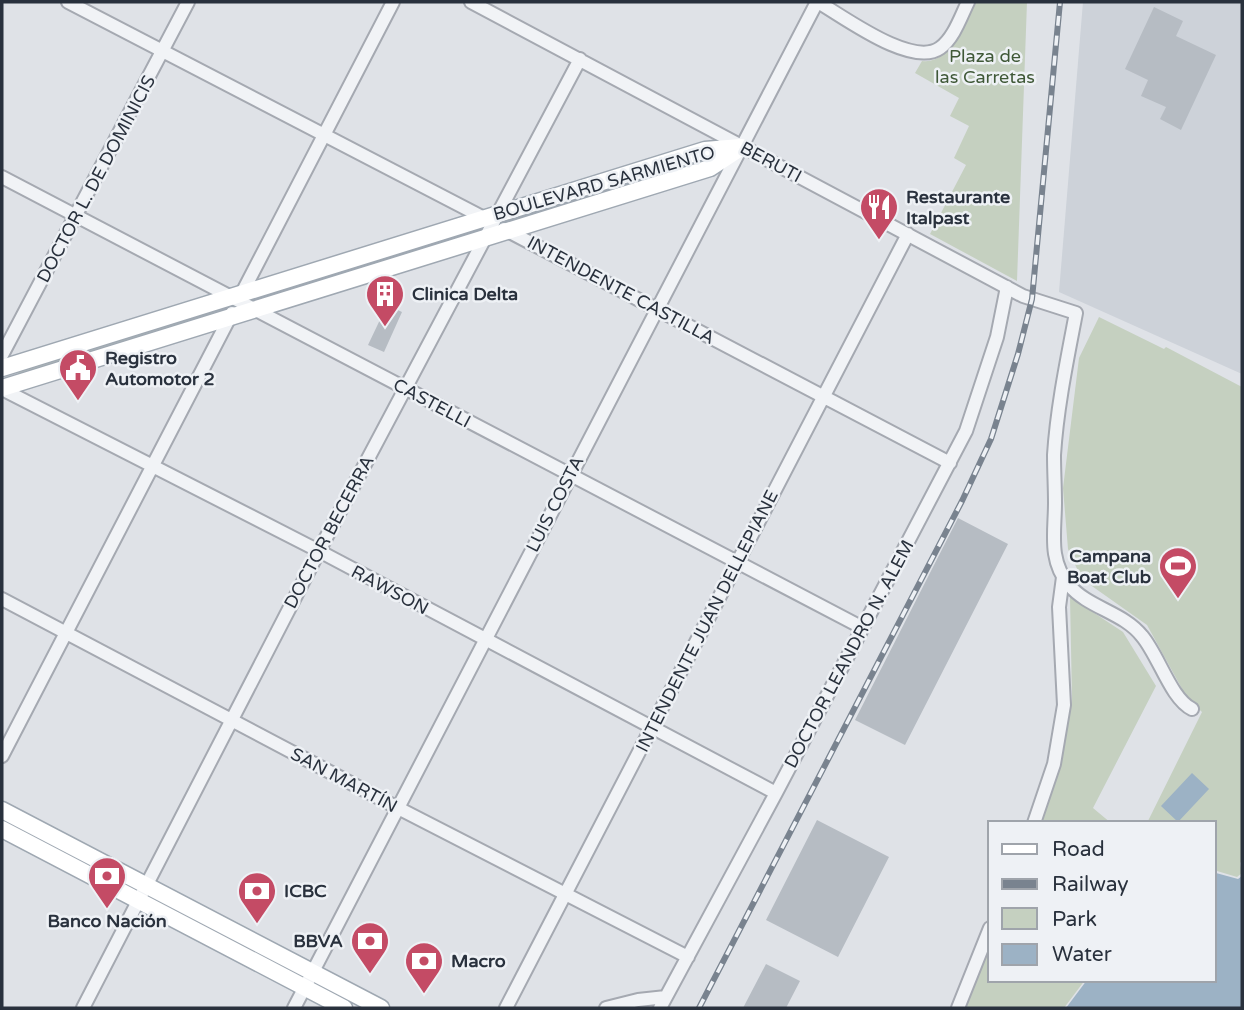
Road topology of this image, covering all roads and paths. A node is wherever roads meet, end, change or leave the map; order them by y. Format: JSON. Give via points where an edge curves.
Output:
{"nodes":[{"id":1,"x":68,"y":2,"type":"edge"},
{"id":2,"x":188,"y":2,"type":"edge"},
{"id":3,"x":393,"y":2,"type":"edge"},
{"id":4,"x":471,"y":2,"type":"edge"},
{"id":5,"x":818,"y":2,"type":"edge"},
{"id":6,"x":968,"y":2,"type":"edge"},
{"id":7,"x":162,"y":52,"type":"junction"},
{"id":8,"x":580,"y":59,"type":"junction"},
{"id":9,"x":324,"y":135,"type":"junction"},
{"id":10,"x":742,"y":147,"type":"junction"},
{"id":11,"x":2,"y":177,"type":"edge"},
{"id":12,"x":77,"y":216,"type":"junction"},
{"id":13,"x":492,"y":219,"type":"junction"},
{"id":14,"x":508,"y":231,"type":"junction"},
{"id":15,"x":908,"y":233,"type":"junction"},
{"id":16,"x":485,"y":238,"type":"junction"},
{"id":17,"x":1007,"y":287,"type":"junction"},
{"id":18,"x":237,"y":297,"type":"junction"},
{"id":19,"x":656,"y":308,"type":"junction"},
{"id":20,"x":254,"y":309,"type":"junction"},
{"id":21,"x":230,"y":317,"type":"junction"},
{"id":22,"x":2,"y":355,"type":"edge"},
{"id":23,"x":2,"y":368,"type":"edge"},
{"id":24,"x":2,"y":388,"type":"edge"},
{"id":25,"x":405,"y":389,"type":"junction"},
{"id":26,"x":824,"y":397,"type":"junction"},
{"id":27,"x":950,"y":463,"type":"junction"},
{"id":28,"x":152,"y":466,"type":"junction"},
{"id":29,"x":570,"y":475,"type":"junction"},
{"id":30,"x":318,"y":551,"type":"junction"},
{"id":31,"x":737,"y":563,"type":"junction"},
{"id":32,"x":1063,"y":577,"type":"junction"},
{"id":33,"x":2,"y":599,"type":"edge"},
{"id":34,"x":863,"y":628,"type":"junction"},
{"id":35,"x":66,"y":633,"type":"junction"},
{"id":36,"x":484,"y":640,"type":"junction"},
{"id":37,"x":1192,"y":709,"type":"dead end"},
{"id":38,"x":231,"y":720,"type":"junction"},
{"id":39,"x":652,"y":728,"type":"junction"},
{"id":40,"x":2,"y":756,"type":"edge"},
{"id":41,"x":776,"y":793,"type":"junction"},
{"id":42,"x":398,"y":808,"type":"junction"},
{"id":43,"x":2,"y":810,"type":"edge"},
{"id":44,"x":1035,"y":821,"type":"edge"},
{"id":45,"x":2,"y":829,"type":"edge"},
{"id":46,"x":142,"y":893,"type":"junction"},
{"id":47,"x":565,"y":894,"type":"junction"},
{"id":48,"x":988,"y":933,"type":"edge"},
{"id":49,"x":688,"y":957,"type":"junction"},
{"id":50,"x":313,"y":972,"type":"junction"},
{"id":51,"x":305,"y":988,"type":"junction"},
{"id":52,"x":663,"y":1003,"type":"edge"},
{"id":53,"x":83,"y":1008,"type":"edge"},
{"id":54,"x":295,"y":1008,"type":"edge"},
{"id":55,"x":344,"y":1008,"type":"edge"},
{"id":56,"x":381,"y":1008,"type":"edge"},
{"id":57,"x":506,"y":1008,"type":"edge"},
{"id":58,"x":606,"y":1008,"type":"edge"},
{"id":59,"x":958,"y":1008,"type":"edge"}],
"edges":[{"from":1,"to":7,"type":"street","name":"INTENDENTE CASTILLA"},
{"from":2,"to":7,"type":"street","name":"DOCTOR L. DE DOMINICIS"},
{"from":3,"to":9,"type":"street"},
{"from":4,"to":8,"type":"street","name":"BERUTI"},
{"from":5,"to":6,"type":"street","via":[[900,49],[916,53],[938,50],[947,42]]},
{"from":5,"to":10,"type":"street","name":"LUIS COSTA"},
{"from":7,"to":9,"type":"street","name":"INTENDENTE CASTILLA"},
{"from":7,"to":12,"type":"street","name":"DOCTOR L. DE DOMINICIS"},
{"from":8,"to":10,"type":"street","name":"BERUTI"},
{"from":8,"to":13,"type":"street","name":"DOCTOR BECERRA"},
{"from":9,"to":13,"type":"street","name":"INTENDENTE CASTILLA"},
{"from":9,"to":18,"type":"street"},
{"from":10,"to":13,"type":"main road","name":"BOULEVARD SARMIENTO","via":[[705,150]]},
{"from":10,"to":14,"type":"main road","name":"BOULEVARD SARMIENTO","via":[[710,168]]},
{"from":10,"to":15,"type":"street","name":"BERUTI"},
{"from":10,"to":19,"type":"street","name":"LUIS COSTA"},
{"from":11,"to":12,"type":"street","name":"CASTELLI"},
{"from":12,"to":18,"type":"street","name":"CASTELLI"},
{"from":12,"to":22,"type":"street","name":"DOCTOR L. DE DOMINICIS"},
{"from":13,"to":14,"type":"street","name":"INTENDENTE CASTILLA"},
{"from":13,"to":16,"type":"street","name":"DOCTOR BECERRA"},
{"from":13,"to":18,"type":"main road","name":"BOULEVARD SARMIENTO"},
{"from":14,"to":16,"type":"main road","name":"BOULEVARD SARMIENTO"},
{"from":14,"to":19,"type":"street","name":"INTENDENTE CASTILLA"},
{"from":15,"to":17,"type":"street","name":"BERUTI"},
{"from":15,"to":26,"type":"street","name":"INTENDENTE JUAN DELLEPIANE"},
{"from":16,"to":20,"type":"main road","name":"BOULEVARD SARMIENTO"},
{"from":16,"to":25,"type":"street","name":"DOCTOR BECERRA"},
{"from":17,"to":27,"type":"street","name":"DOCTOR LEANDRO N. ALEM","via":[[980,392]]},
{"from":17,"to":32,"type":"street","name":"BERUTI","via":[[1076,313],[1054,456],[1052,533]]},
{"from":18,"to":20,"type":"street","name":"CASTELLI"},
{"from":18,"to":21,"type":"street"},
{"from":18,"to":23,"type":"main road","name":"BOULEVARD SARMIENTO"},
{"from":19,"to":26,"type":"street","name":"INTENDENTE CASTILLA"},
{"from":19,"to":29,"type":"street","name":"LUIS COSTA"},
{"from":20,"to":21,"type":"main road","name":"BOULEVARD SARMIENTO"},
{"from":20,"to":25,"type":"street","name":"CASTELLI"},
{"from":21,"to":24,"type":"main road","name":"BOULEVARD SARMIENTO"},
{"from":21,"to":28,"type":"street"},
{"from":24,"to":28,"type":"street","name":"RAWSON"},
{"from":25,"to":29,"type":"street","name":"CASTELLI"},
{"from":25,"to":30,"type":"street","name":"DOCTOR BECERRA"},
{"from":26,"to":27,"type":"street","name":"INTENDENTE CASTILLA"},
{"from":26,"to":31,"type":"street","name":"INTENDENTE JUAN DELLEPIANE"},
{"from":27,"to":34,"type":"street","name":"DOCTOR LEANDRO N. ALEM"},
{"from":28,"to":30,"type":"street","name":"RAWSON"},
{"from":28,"to":35,"type":"street"},
{"from":29,"to":31,"type":"street","name":"CASTELLI"},
{"from":29,"to":36,"type":"street","name":"LUIS COSTA"},
{"from":30,"to":36,"type":"street","name":"RAWSON"},
{"from":30,"to":38,"type":"street","name":"DOCTOR BECERRA"},
{"from":31,"to":34,"type":"street","name":"CASTELLI"},
{"from":31,"to":39,"type":"street","name":"INTENDENTE JUAN DELLEPIANE"},
{"from":32,"to":37,"type":"street","via":[[1084,599],[1122,618],[1141,634],[1178,698]]},
{"from":32,"to":44,"type":"street","via":[[1059,607],[1064,705],[1054,764]]},
{"from":33,"to":35,"type":"street","name":"SAN MARTÍN"},
{"from":34,"to":41,"type":"street","name":"DOCTOR LEANDRO N. ALEM"},
{"from":35,"to":38,"type":"street","name":"SAN MARTÍN"},
{"from":35,"to":40,"type":"street"},
{"from":36,"to":39,"type":"street","name":"RAWSON"},
{"from":36,"to":42,"type":"street","name":"LUIS COSTA"},
{"from":38,"to":42,"type":"street","name":"SAN MARTÍN"},
{"from":38,"to":46,"type":"street","name":"DOCTOR BECERRA"},
{"from":39,"to":41,"type":"street","name":"RAWSON"},
{"from":39,"to":47,"type":"street","name":"INTENDENTE JUAN DELLEPIANE"},
{"from":41,"to":49,"type":"street","name":"DOCTOR LEANDRO N. ALEM"},
{"from":42,"to":47,"type":"street","name":"SAN MARTÍN"},
{"from":42,"to":50,"type":"street","name":"LUIS COSTA"},
{"from":43,"to":46,"type":"main road"},
{"from":45,"to":46,"type":"main road"},
{"from":46,"to":50,"type":"main road"},
{"from":46,"to":51,"type":"main road"},
{"from":46,"to":53,"type":"street","name":"DOCTOR BECERRA"},
{"from":47,"to":49,"type":"street","name":"SAN MARTÍN"},
{"from":47,"to":57,"type":"street","name":"INTENDENTE JUAN DELLEPIANE"},
{"from":48,"to":59,"type":"street"},
{"from":49,"to":52,"type":"street","name":"DOCTOR LEANDRO N. ALEM"},
{"from":50,"to":51,"type":"street","name":"LUIS COSTA"},
{"from":50,"to":56,"type":"main road"},
{"from":51,"to":54,"type":"street","name":"LUIS COSTA"},
{"from":51,"to":55,"type":"main road"},
{"from":52,"to":58,"type":"street","via":[[638,1000]]}]}
